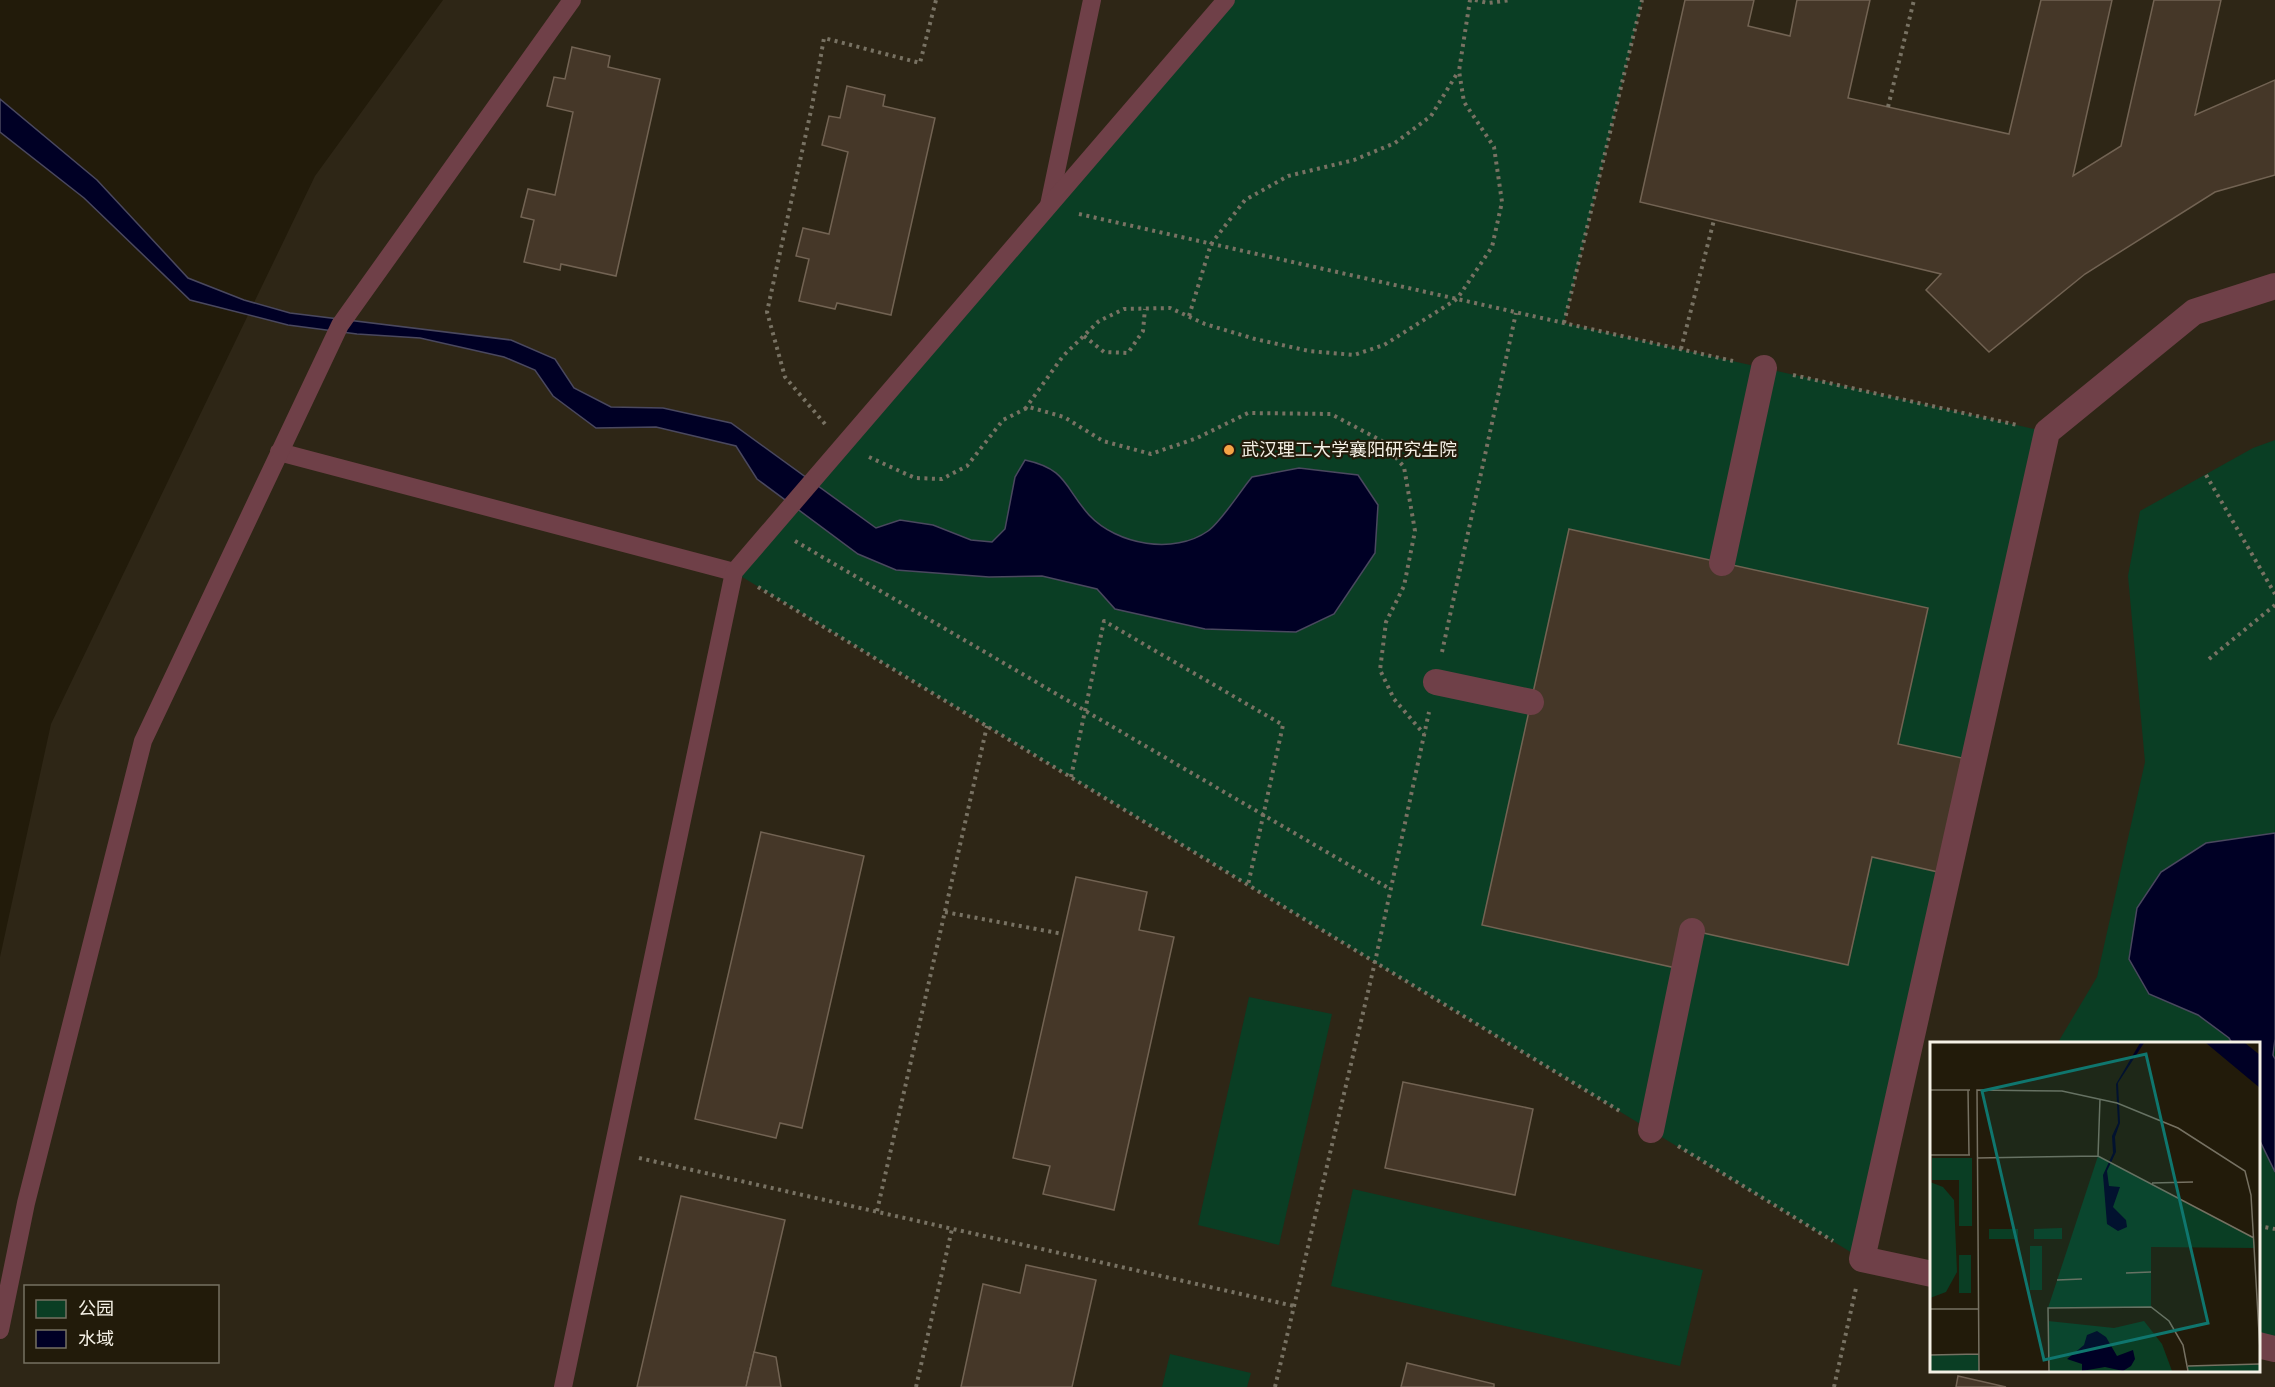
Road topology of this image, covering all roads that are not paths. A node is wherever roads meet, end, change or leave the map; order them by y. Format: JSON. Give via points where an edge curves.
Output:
{"nodes":[{"id":1,"x":572,"y":0,"type":"edge"},
{"id":2,"x":1092,"y":0,"type":"edge"},
{"id":3,"x":1226,"y":0,"type":"edge"},
{"id":4,"x":1048,"y":207,"type":"junction"},
{"id":5,"x":2275,"y":286,"type":"edge"},
{"id":6,"x":1764,"y":368,"type":"road end"},
{"id":7,"x":279,"y":452,"type":"junction"},
{"id":8,"x":1722,"y":563,"type":"dead end"},
{"id":9,"x":734,"y":572,"type":"junction"},
{"id":10,"x":1436,"y":682,"type":"road end"},
{"id":11,"x":1531,"y":702,"type":"dead end"},
{"id":12,"x":1692,"y":931,"type":"dead end"},
{"id":13,"x":1651,"y":1130,"type":"road end"},
{"id":14,"x":1930,"y":1274,"type":"edge"},
{"id":15,"x":0,"y":1330,"type":"edge"},
{"id":16,"x":2260,"y":1345,"type":"edge"},
{"id":17,"x":2275,"y":1349,"type":"edge"},
{"id":18,"x":563,"y":1387,"type":"edge"}],
"edges":[{"from":1,"to":7,"type":"lane","via":[[340,325]]},
{"from":2,"to":4,"type":"lane"},
{"from":3,"to":4,"type":"lane"},
{"from":4,"to":9,"type":"lane"},
{"from":5,"to":14,"type":"street","via":[[2193,312],[2047,432],[1862,1259]]},
{"from":6,"to":8,"type":"street"},
{"from":7,"to":9,"type":"lane"},
{"from":7,"to":15,"type":"lane","via":[[143,741],[26,1203]]},
{"from":9,"to":18,"type":"lane"},
{"from":10,"to":11,"type":"street"},
{"from":12,"to":13,"type":"street"},
{"from":16,"to":17,"type":"street"}]}
